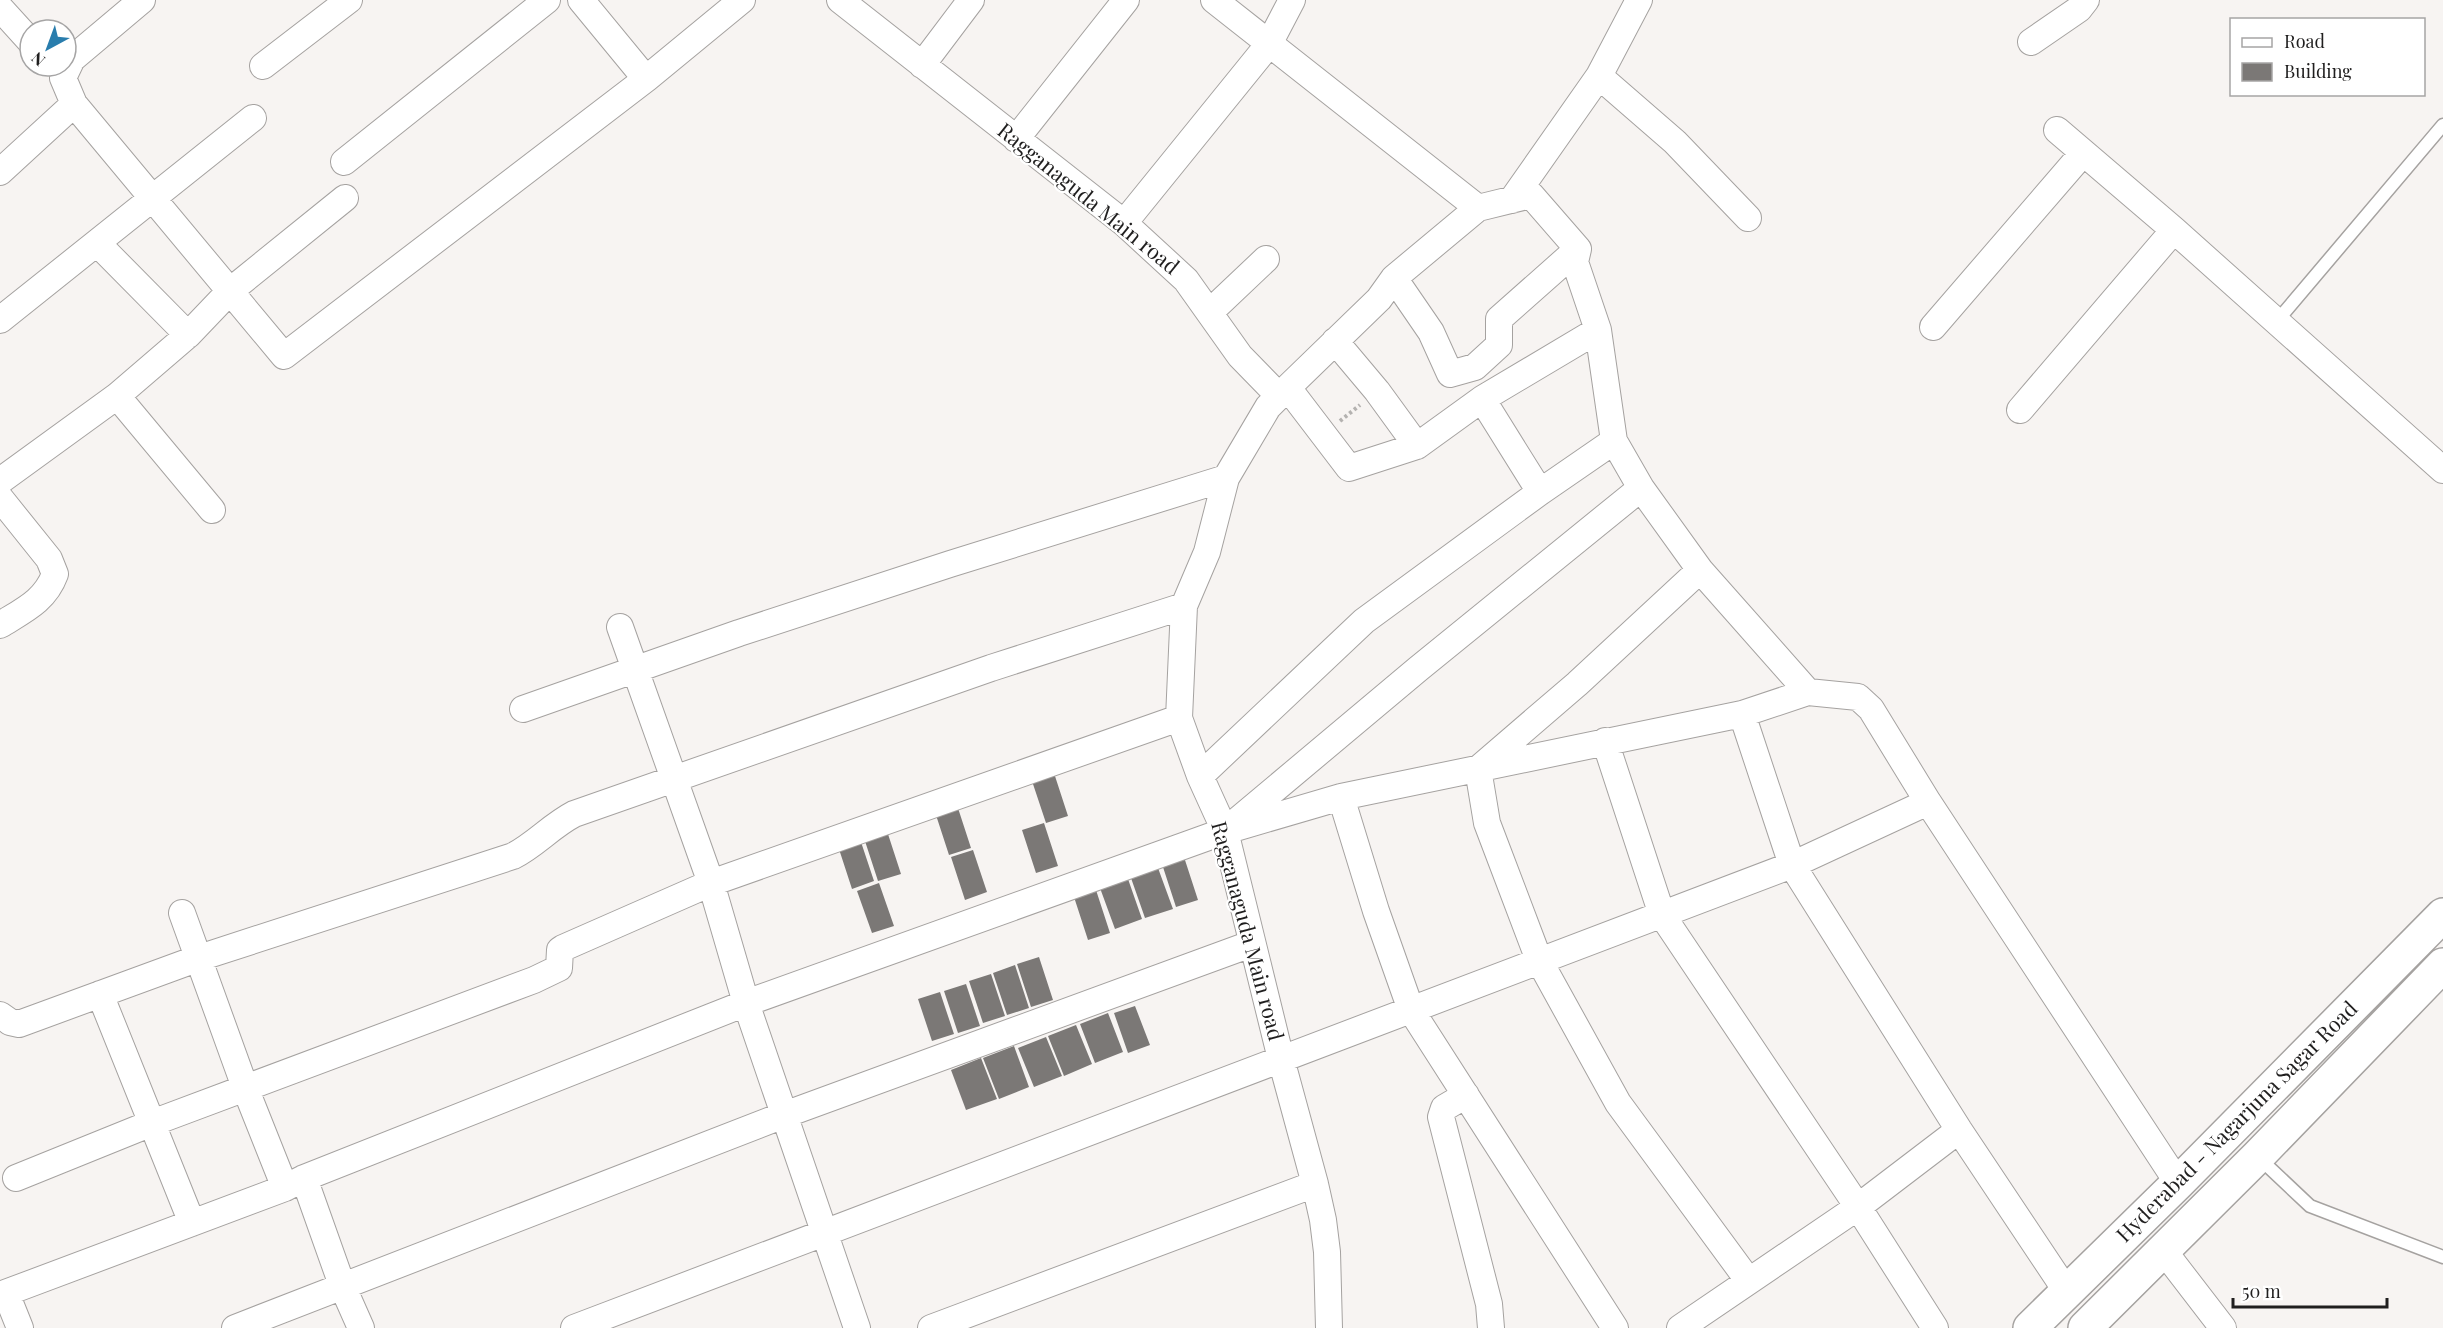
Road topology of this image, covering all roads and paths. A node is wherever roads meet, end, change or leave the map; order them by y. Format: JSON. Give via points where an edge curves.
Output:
{"nodes":[{"id":1,"x":142,"y":0,"type":"edge"},
{"id":2,"x":348,"y":0,"type":"edge"},
{"id":3,"x":547,"y":0,"type":"edge"},
{"id":4,"x":581,"y":0,"type":"edge"},
{"id":5,"x":742,"y":0,"type":"edge"},
{"id":6,"x":840,"y":0,"type":"edge"},
{"id":7,"x":971,"y":0,"type":"edge"},
{"id":8,"x":1126,"y":0,"type":"edge"},
{"id":9,"x":1214,"y":0,"type":"edge"},
{"id":10,"x":1292,"y":0,"type":"edge"},
{"id":11,"x":1639,"y":0,"type":"edge"},
{"id":12,"x":2086,"y":0,"type":"edge"},
{"id":13,"x":0,"y":8,"type":"edge"},
{"id":14,"x":18,"y":28,"type":"edge"},
{"id":15,"x":2031,"y":42,"type":"dead end"},
{"id":16,"x":1269,"y":44,"type":"junction"},
{"id":17,"x":78,"y":54,"type":"edge"},
{"id":18,"x":922,"y":64,"type":"junction"},
{"id":19,"x":263,"y":66,"type":"dead end"},
{"id":20,"x":1599,"y":76,"type":"junction"},
{"id":21,"x":61,"y":78,"type":"edge"},
{"id":22,"x":646,"y":79,"type":"junction"},
{"id":23,"x":74,"y":104,"type":"junction"},
{"id":24,"x":253,"y":118,"type":"dead end"},
{"id":25,"x":2443,"y":125,"type":"edge"},
{"id":26,"x":2057,"y":130,"type":"dead end"},
{"id":27,"x":1016,"y":139,"type":"junction"},
{"id":28,"x":2083,"y":153,"type":"junction"},
{"id":29,"x":344,"y":162,"type":"dead end"},
{"id":30,"x":0,"y":172,"type":"edge"},
{"id":31,"x":152,"y":198,"type":"junction"},
{"id":32,"x":345,"y":198,"type":"dead end"},
{"id":33,"x":1512,"y":200,"type":"junction"},
{"id":34,"x":1478,"y":208,"type":"junction"},
{"id":35,"x":1748,"y":218,"type":"dead end"},
{"id":36,"x":1124,"y":223,"type":"junction"},
{"id":37,"x":2174,"y":230,"type":"junction"},
{"id":38,"x":98,"y":244,"type":"junction"},
{"id":39,"x":1578,"y":249,"type":"junction"},
{"id":40,"x":1266,"y":259,"type":"dead end"},
{"id":41,"x":1394,"y":278,"type":"junction"},
{"id":42,"x":230,"y":291,"type":"junction"},
{"id":43,"x":1210,"y":312,"type":"junction"},
{"id":44,"x":0,"y":321,"type":"edge"},
{"id":45,"x":2277,"y":321,"type":"junction"},
{"id":46,"x":1933,"y":327,"type":"dead end"},
{"id":47,"x":1598,"y":330,"type":"junction"},
{"id":48,"x":188,"y":335,"type":"junction"},
{"id":49,"x":1335,"y":341,"type":"junction"},
{"id":50,"x":1377,"y":391,"type":"junction"},
{"id":51,"x":1283,"y":392,"type":"junction"},
{"id":52,"x":117,"y":396,"type":"junction"},
{"id":53,"x":1482,"y":399,"type":"junction"},
{"id":54,"x":2020,"y":410,"type":"dead end"},
{"id":55,"x":1323,"y":434,"type":"junction"},
{"id":56,"x":1614,"y":441,"type":"junction"},
{"id":57,"x":1417,"y":446,"type":"junction"},
{"id":58,"x":2443,"y":470,"type":"edge"},
{"id":59,"x":1227,"y":478,"type":"junction"},
{"id":60,"x":0,"y":481,"type":"edge"},
{"id":61,"x":1641,"y":488,"type":"junction"},
{"id":62,"x":1540,"y":492,"type":"junction"},
{"id":63,"x":0,"y":498,"type":"edge"},
{"id":64,"x":212,"y":510,"type":"dead end"},
{"id":65,"x":1700,"y":570,"type":"junction"},
{"id":66,"x":1184,"y":606,"type":"junction"},
{"id":67,"x":0,"y":625,"type":"edge"},
{"id":68,"x":620,"y":627,"type":"dead end"},
{"id":69,"x":636,"y":671,"type":"junction"},
{"id":70,"x":1808,"y":692,"type":"junction"},
{"id":71,"x":523,"y":709,"type":"dead end"},
{"id":72,"x":1742,"y":714,"type":"junction"},
{"id":73,"x":1179,"y":718,"type":"junction"},
{"id":74,"x":1605,"y":741,"type":"junction"},
{"id":75,"x":1478,"y":769,"type":"junction"},
{"id":76,"x":1200,"y":776,"type":"junction"},
{"id":77,"x":675,"y":779,"type":"junction"},
{"id":78,"x":1341,"y":797,"type":"junction"},
{"id":79,"x":1928,"y":802,"type":"junction"},
{"id":80,"x":1225,"y":831,"type":"junction"},
{"id":81,"x":1792,"y":865,"type":"junction"},
{"id":82,"x":711,"y":883,"type":"junction"},
{"id":83,"x":182,"y":914,"type":"dead end"},
{"id":84,"x":1662,"y":915,"type":"junction"},
{"id":85,"x":2443,"y":915,"type":"edge"},
{"id":86,"x":1251,"y":944,"type":"junction"},
{"id":87,"x":198,"y":958,"type":"junction"},
{"id":88,"x":1539,"y":960,"type":"junction"},
{"id":89,"x":2443,"y":965,"type":"edge"},
{"id":90,"x":100,"y":994,"type":"junction"},
{"id":91,"x":746,"y":1003,"type":"junction"},
{"id":92,"x":1411,"y":1010,"type":"junction"},
{"id":93,"x":0,"y":1015,"type":"edge"},
{"id":94,"x":1281,"y":1059,"type":"junction"},
{"id":95,"x":246,"y":1090,"type":"junction"},
{"id":96,"x":1466,"y":1095,"type":"junction"},
{"id":97,"x":784,"y":1115,"type":"junction"},
{"id":98,"x":152,"y":1123,"type":"junction"},
{"id":99,"x":1959,"y":1130,"type":"junction"},
{"id":100,"x":2257,"y":1157,"type":"junction"},
{"id":101,"x":16,"y":1178,"type":"dead end"},
{"id":102,"x":295,"y":1183,"type":"junction"},
{"id":103,"x":2178,"y":1183,"type":"junction"},
{"id":104,"x":1315,"y":1184,"type":"junction"},
{"id":105,"x":1858,"y":1207,"type":"junction"},
{"id":106,"x":192,"y":1223,"type":"junction"},
{"id":107,"x":825,"y":1233,"type":"junction"},
{"id":108,"x":2163,"y":1250,"type":"junction"},
{"id":109,"x":2443,"y":1257,"type":"edge"},
{"id":110,"x":1748,"y":1280,"type":"junction"},
{"id":111,"x":342,"y":1285,"type":"junction"},
{"id":112,"x":2067,"y":1292,"type":"junction"},
{"id":113,"x":3,"y":1294,"type":"edge"},
{"id":114,"x":20,"y":1328,"type":"edge"},
{"id":115,"x":235,"y":1328,"type":"edge"},
{"id":116,"x":361,"y":1328,"type":"edge"},
{"id":117,"x":574,"y":1328,"type":"edge"},
{"id":118,"x":857,"y":1328,"type":"edge"},
{"id":119,"x":932,"y":1328,"type":"edge"},
{"id":120,"x":1329,"y":1328,"type":"edge"},
{"id":121,"x":1491,"y":1328,"type":"edge"},
{"id":122,"x":1615,"y":1328,"type":"edge"},
{"id":123,"x":1680,"y":1328,"type":"edge"},
{"id":124,"x":1935,"y":1328,"type":"edge"},
{"id":125,"x":2030,"y":1328,"type":"edge"},
{"id":126,"x":2085,"y":1328,"type":"edge"},
{"id":127,"x":2223,"y":1328,"type":"edge"}],
"edges":[{"from":1,"to":17,"type":"street"},
{"from":2,"to":19,"type":"street"},
{"from":3,"to":29,"type":"street"},
{"from":4,"to":22,"type":"street"},
{"from":5,"to":22,"type":"street"},
{"from":6,"to":18,"type":"street","name":"Ragganaguda Main road"},
{"from":7,"to":18,"type":"street"},
{"from":8,"to":27,"type":"street"},
{"from":9,"to":16,"type":"street"},
{"from":10,"to":16,"type":"street"},
{"from":11,"to":20,"type":"street"},
{"from":12,"to":15,"type":"street"},
{"from":13,"to":14,"type":"street"},
{"from":16,"to":34,"type":"street"},
{"from":16,"to":36,"type":"street"},
{"from":18,"to":27,"type":"street","name":"Ragganaguda Main road"},
{"from":20,"to":33,"type":"street"},
{"from":20,"to":35,"type":"street","via":[[1675,142]]},
{"from":21,"to":23,"type":"street"},
{"from":22,"to":42,"type":"street","via":[[284,356]]},
{"from":23,"to":30,"type":"street"},
{"from":23,"to":31,"type":"street"},
{"from":24,"to":31,"type":"street"},
{"from":25,"to":45,"type":"lane"},
{"from":26,"to":28,"type":"street"},
{"from":27,"to":36,"type":"street","name":"Ragganaguda Main road"},
{"from":28,"to":37,"type":"street"},
{"from":28,"to":46,"type":"street"},
{"from":31,"to":38,"type":"street"},
{"from":31,"to":42,"type":"street"},
{"from":32,"to":42,"type":"street"},
{"from":33,"to":34,"type":"street"},
{"from":33,"to":39,"type":"street","via":[[1531,195]]},
{"from":34,"to":41,"type":"street"},
{"from":36,"to":43,"type":"street","name":"Ragganaguda Main road","via":[[1186,280]]},
{"from":37,"to":45,"type":"street"},
{"from":37,"to":54,"type":"street"},
{"from":38,"to":44,"type":"street"},
{"from":38,"to":48,"type":"street"},
{"from":39,"to":41,"type":"street","via":[[1499,320],[1499,345],[1475,368],[1450,374],[1431,332]]},
{"from":39,"to":47,"type":"street","via":[[1575,262]]},
{"from":40,"to":43,"type":"street"},
{"from":41,"to":49,"type":"street","via":[[1379,299]]},
{"from":42,"to":48,"type":"street"},
{"from":43,"to":51,"type":"street","name":"Ragganaguda Main road","via":[[1240,356]]},
{"from":45,"to":58,"type":"street"},
{"from":47,"to":53,"type":"street"},
{"from":47,"to":56,"type":"street"},
{"from":48,"to":52,"type":"street"},
{"from":49,"to":50,"type":"street"},
{"from":49,"to":51,"type":"street"},
{"from":50,"to":55,"type":"path"},
{"from":50,"to":57,"type":"street"},
{"from":51,"to":55,"type":"street"},
{"from":51,"to":59,"type":"street","name":"Ragganaguda Main road","via":[[1268,407]]},
{"from":52,"to":60,"type":"street"},
{"from":52,"to":64,"type":"street"},
{"from":53,"to":57,"type":"street"},
{"from":53,"to":62,"type":"street"},
{"from":55,"to":57,"type":"street","via":[[1349,468]]},
{"from":56,"to":61,"type":"street"},
{"from":56,"to":62,"type":"street"},
{"from":59,"to":66,"type":"street","name":"Ragganaguda Main road","via":[[1207,552]]},
{"from":59,"to":69,"type":"street","via":[[916,575]]},
{"from":61,"to":65,"type":"street"},
{"from":61,"to":80,"type":"street"},
{"from":62,"to":76,"type":"street","via":[[1364,621]]},
{"from":63,"to":67,"type":"street","via":[[49,559],[55,574],[39,601]]},
{"from":65,"to":70,"type":"street"},
{"from":65,"to":75,"type":"street"},
{"from":66,"to":73,"type":"street","name":"Ragganaguda Main road"},
{"from":66,"to":77,"type":"street","via":[[991,668]]},
{"from":68,"to":69,"type":"street"},
{"from":69,"to":71,"type":"street"},
{"from":69,"to":77,"type":"street"},
{"from":70,"to":72,"type":"street"},
{"from":70,"to":79,"type":"street","via":[[1858,697],[1865,703]]},
{"from":72,"to":74,"type":"street"},
{"from":72,"to":81,"type":"street"},
{"from":73,"to":76,"type":"street","name":"Ragganaguda Main road"},
{"from":73,"to":82,"type":"street"},
{"from":74,"to":75,"type":"street"},
{"from":74,"to":84,"type":"street"},
{"from":75,"to":78,"type":"street"},
{"from":75,"to":88,"type":"street","via":[[1487,823]]},
{"from":76,"to":80,"type":"street","name":"Ragganaguda Main road"},
{"from":77,"to":82,"type":"street"},
{"from":77,"to":87,"type":"street","via":[[574,814],[513,856]]},
{"from":78,"to":80,"type":"street"},
{"from":78,"to":92,"type":"street"},
{"from":79,"to":81,"type":"street"},
{"from":79,"to":103,"type":"street"},
{"from":80,"to":86,"type":"street","name":"Ragganaguda Main road"},
{"from":80,"to":91,"type":"street"},
{"from":81,"to":84,"type":"street"},
{"from":81,"to":99,"type":"street"},
{"from":82,"to":91,"type":"street"},
{"from":82,"to":95,"type":"street","via":[[563,948],[559,968],[534,980]]},
{"from":83,"to":87,"type":"street"},
{"from":84,"to":88,"type":"street"},
{"from":84,"to":105,"type":"street"},
{"from":85,"to":103,"type":"main road","name":"Hyderabad - Nagarjuna Sagar Road"},
{"from":86,"to":94,"type":"street","name":"Ragganaguda Main road"},
{"from":86,"to":97,"type":"street"},
{"from":87,"to":90,"type":"street"},
{"from":87,"to":95,"type":"street"},
{"from":88,"to":92,"type":"street"},
{"from":88,"to":110,"type":"street","via":[[1618,1102]]},
{"from":89,"to":100,"type":"main road","name":"Hyderabad - Nagarjuna Sagar Road"},
{"from":90,"to":93,"type":"street","via":[[19,1024]]},
{"from":90,"to":98,"type":"street"},
{"from":91,"to":97,"type":"street"},
{"from":91,"to":102,"type":"street"},
{"from":92,"to":94,"type":"street"},
{"from":92,"to":96,"type":"street"},
{"from":94,"to":104,"type":"street","name":"Ragganaguda Main road"},
{"from":94,"to":107,"type":"street"},
{"from":95,"to":98,"type":"street"},
{"from":95,"to":102,"type":"street"},
{"from":96,"to":121,"type":"street","via":[[1444,1108],[1442,1117],[1489,1304]]},
{"from":96,"to":122,"type":"street"},
{"from":97,"to":107,"type":"street"},
{"from":97,"to":111,"type":"street"},
{"from":98,"to":101,"type":"street"},
{"from":98,"to":106,"type":"street"},
{"from":99,"to":105,"type":"street"},
{"from":99,"to":112,"type":"street"},
{"from":100,"to":108,"type":"main road","name":"Hyderabad - Nagarjuna Sagar Road"},
{"from":100,"to":109,"type":"lane","via":[[2310,1206]]},
{"from":102,"to":106,"type":"street"},
{"from":102,"to":111,"type":"street"},
{"from":103,"to":112,"type":"main road","name":"Hyderabad - Nagarjuna Sagar Road"},
{"from":104,"to":119,"type":"street"},
{"from":104,"to":120,"type":"street","name":"Ragganaguda Main road","via":[[1327,1252]]},
{"from":105,"to":110,"type":"street"},
{"from":105,"to":124,"type":"street"},
{"from":106,"to":113,"type":"street"},
{"from":107,"to":117,"type":"street"},
{"from":107,"to":118,"type":"street"},
{"from":108,"to":126,"type":"main road","name":"Hyderabad - Nagarjuna Sagar Road"},
{"from":108,"to":127,"type":"street"},
{"from":110,"to":123,"type":"street"},
{"from":111,"to":115,"type":"street"},
{"from":111,"to":116,"type":"street"},
{"from":112,"to":125,"type":"main road","name":"Hyderabad - Nagarjuna Sagar Road"},
{"from":113,"to":114,"type":"street"}]}
